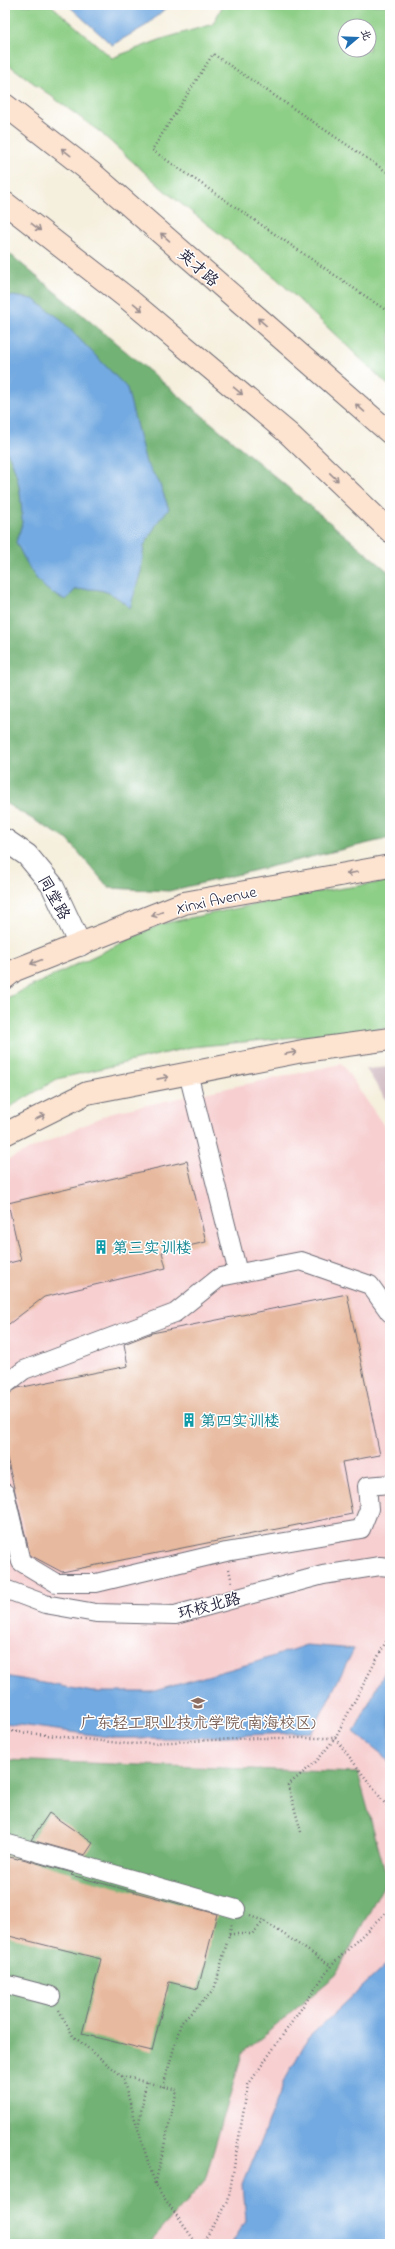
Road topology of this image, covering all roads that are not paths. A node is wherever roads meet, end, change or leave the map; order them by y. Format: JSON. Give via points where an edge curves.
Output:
{"nodes":[{"id":1,"x":5,"y":105,"type":"edge"},
{"id":2,"x":5,"y":203,"type":"edge"},
{"id":3,"x":390,"y":433,"type":"edge"},
{"id":4,"x":390,"y":530,"type":"edge"},
{"id":5,"x":5,"y":840,"type":"edge"},
{"id":6,"x":390,"y":866,"type":"edge"},
{"id":7,"x":80,"y":945,"type":"junction"},
{"id":8,"x":5,"y":978,"type":"edge"},
{"id":9,"x":390,"y":1039,"type":"edge"},
{"id":10,"x":188,"y":1074,"type":"junction"},
{"id":11,"x":5,"y":1134,"type":"edge"},
{"id":12,"x":238,"y":1273,"type":"junction"},
{"id":13,"x":390,"y":1313,"type":"edge"},
{"id":14,"x":5,"y":1385,"type":"edge"},
{"id":15,"x":390,"y":1484,"type":"edge"},
{"id":16,"x":5,"y":1493,"type":"edge"},
{"id":17,"x":390,"y":1567,"type":"edge"},
{"id":18,"x":5,"y":1589,"type":"edge"},
{"id":19,"x":5,"y":1843,"type":"edge"},
{"id":20,"x":236,"y":1910,"type":"road end"},
{"id":21,"x":5,"y":1984,"type":"edge"},
{"id":22,"x":51,"y":1996,"type":"road end"}],
"edges":[{"from":3,"to":1,"type":"main road","name":"英才路","one_way":true,"via":[[92,173]]},
{"from":2,"to":4,"type":"main road","one_way":true,"via":[[127,298],[289,434]]},
{"from":5,"to":7,"type":"street","name":"同堂路","via":[[27,855],[52,885]]},
{"from":6,"to":7,"type":"main road","name":"Xinxi Avenue","one_way":true,"via":[[184,903]]},
{"from":7,"to":8,"type":"main road","name":"Xinxi Avenue","one_way":true,"via":[[15,970]]},
{"from":10,"to":9,"type":"main road","one_way":true,"via":[[304,1051]]},
{"from":11,"to":10,"type":"main road","one_way":true,"via":[[87,1093]]},
{"from":10,"to":12,"type":"street"},
{"from":12,"to":13,"type":"street","via":[[301,1261],[370,1285]]},
{"from":12,"to":14,"type":"street","via":[[220,1277],[175,1313],[24,1370]]},
{"from":15,"to":16,"type":"street","via":[[367,1486],[369,1509],[361,1529],[226,1552],[96,1583],[56,1583],[21,1562]]},
{"from":17,"to":18,"type":"street","name":"环校北路","via":[[380,1566],[323,1575],[175,1615],[96,1613],[45,1604]]},
{"from":19,"to":20,"type":"street"},
{"from":21,"to":22,"type":"street"}]}
